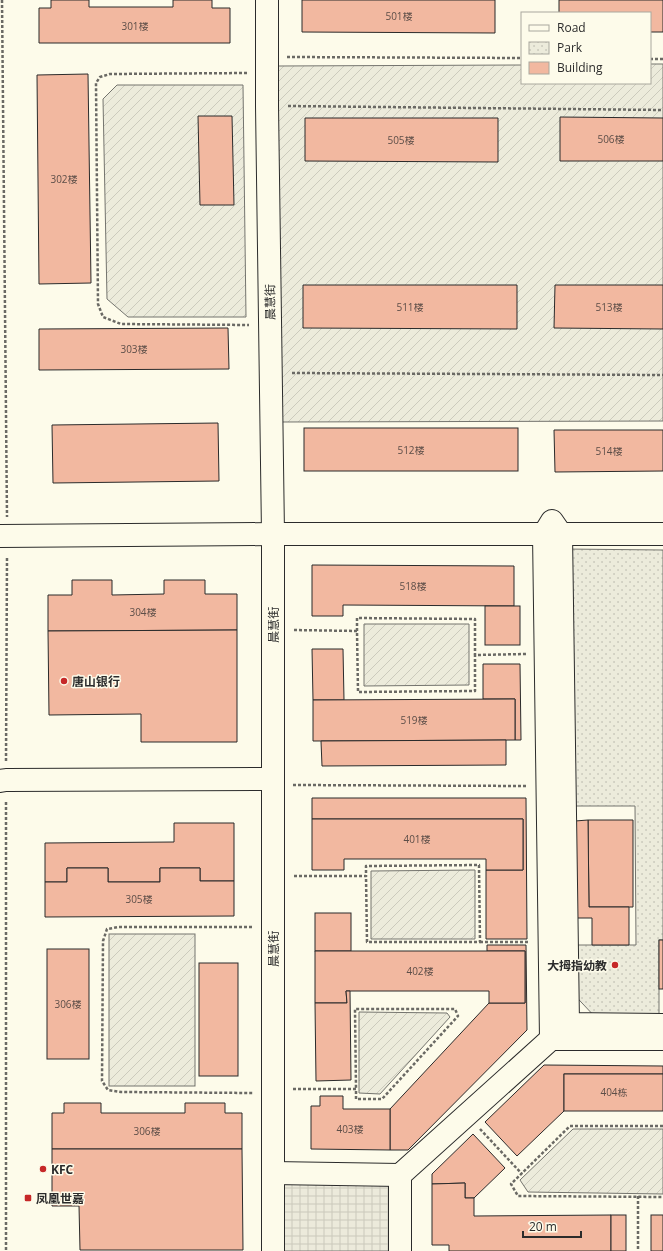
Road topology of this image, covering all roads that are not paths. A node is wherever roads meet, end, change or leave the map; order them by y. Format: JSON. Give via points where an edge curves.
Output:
{"nodes":[{"id":1,"x":254,"y":0,"type":"edge"},
{"id":2,"x":267,"y":0,"type":"edge"},
{"id":3,"x":261,"y":65,"type":"junction"},
{"id":4,"x":663,"y":522,"type":"edge"},
{"id":5,"x":266,"y":527,"type":"junction"},
{"id":6,"x":3,"y":529,"type":"edge"},
{"id":7,"x":552,"y":530,"type":"junction"},
{"id":8,"x":663,"y":534,"type":"edge"},
{"id":9,"x":268,"y":785,"type":"junction"},
{"id":10,"x":3,"y":787,"type":"edge"},
{"id":11,"x":663,"y":1025,"type":"edge"},
{"id":12,"x":551,"y":1039,"type":"junction"},
{"id":13,"x":663,"y":1039,"type":"edge"},
{"id":14,"x":266,"y":1091,"type":"junction"},
{"id":15,"x":273,"y":1173,"type":"junction"},
{"id":16,"x":400,"y":1175,"type":"junction"},
{"id":17,"x":259,"y":1251,"type":"edge"},
{"id":18,"x":273,"y":1251,"type":"edge"},
{"id":19,"x":400,"y":1251,"type":"edge"}],
"edges":[{"from":1,"to":3,"type":"street","name":"晨慧街"},
{"from":2,"to":3,"type":"street","name":"晨慧街"},
{"from":3,"to":5,"type":"street","name":"晨慧街","via":[[258,325]]},
{"from":3,"to":5,"type":"street","name":"晨慧街","via":[[267,106],[271,373]]},
{"from":4,"to":7,"type":"street"},
{"from":5,"to":6,"type":"street"},
{"from":5,"to":7,"type":"street"},
{"from":5,"to":9,"type":"street","name":"晨慧街"},
{"from":5,"to":9,"type":"street","name":"晨慧街","via":[[274,630]]},
{"from":7,"to":8,"type":"street"},
{"from":7,"to":11,"type":"street","via":[[568,1024]]},
{"from":7,"to":12,"type":"street","via":[[545,654]]},
{"from":9,"to":10,"type":"street"},
{"from":9,"to":14,"type":"street","name":"晨慧街","via":[[260,927]]},
{"from":9,"to":14,"type":"street","name":"晨慧街","via":[[274,876]]},
{"from":12,"to":13,"type":"street"},
{"from":12,"to":16,"type":"street"},
{"from":14,"to":15,"type":"street","name":"晨慧街"},
{"from":14,"to":17,"type":"street","name":"晨慧街"},
{"from":15,"to":16,"type":"street"},
{"from":15,"to":18,"type":"street","name":"晨慧街"},
{"from":16,"to":19,"type":"street"}]}
